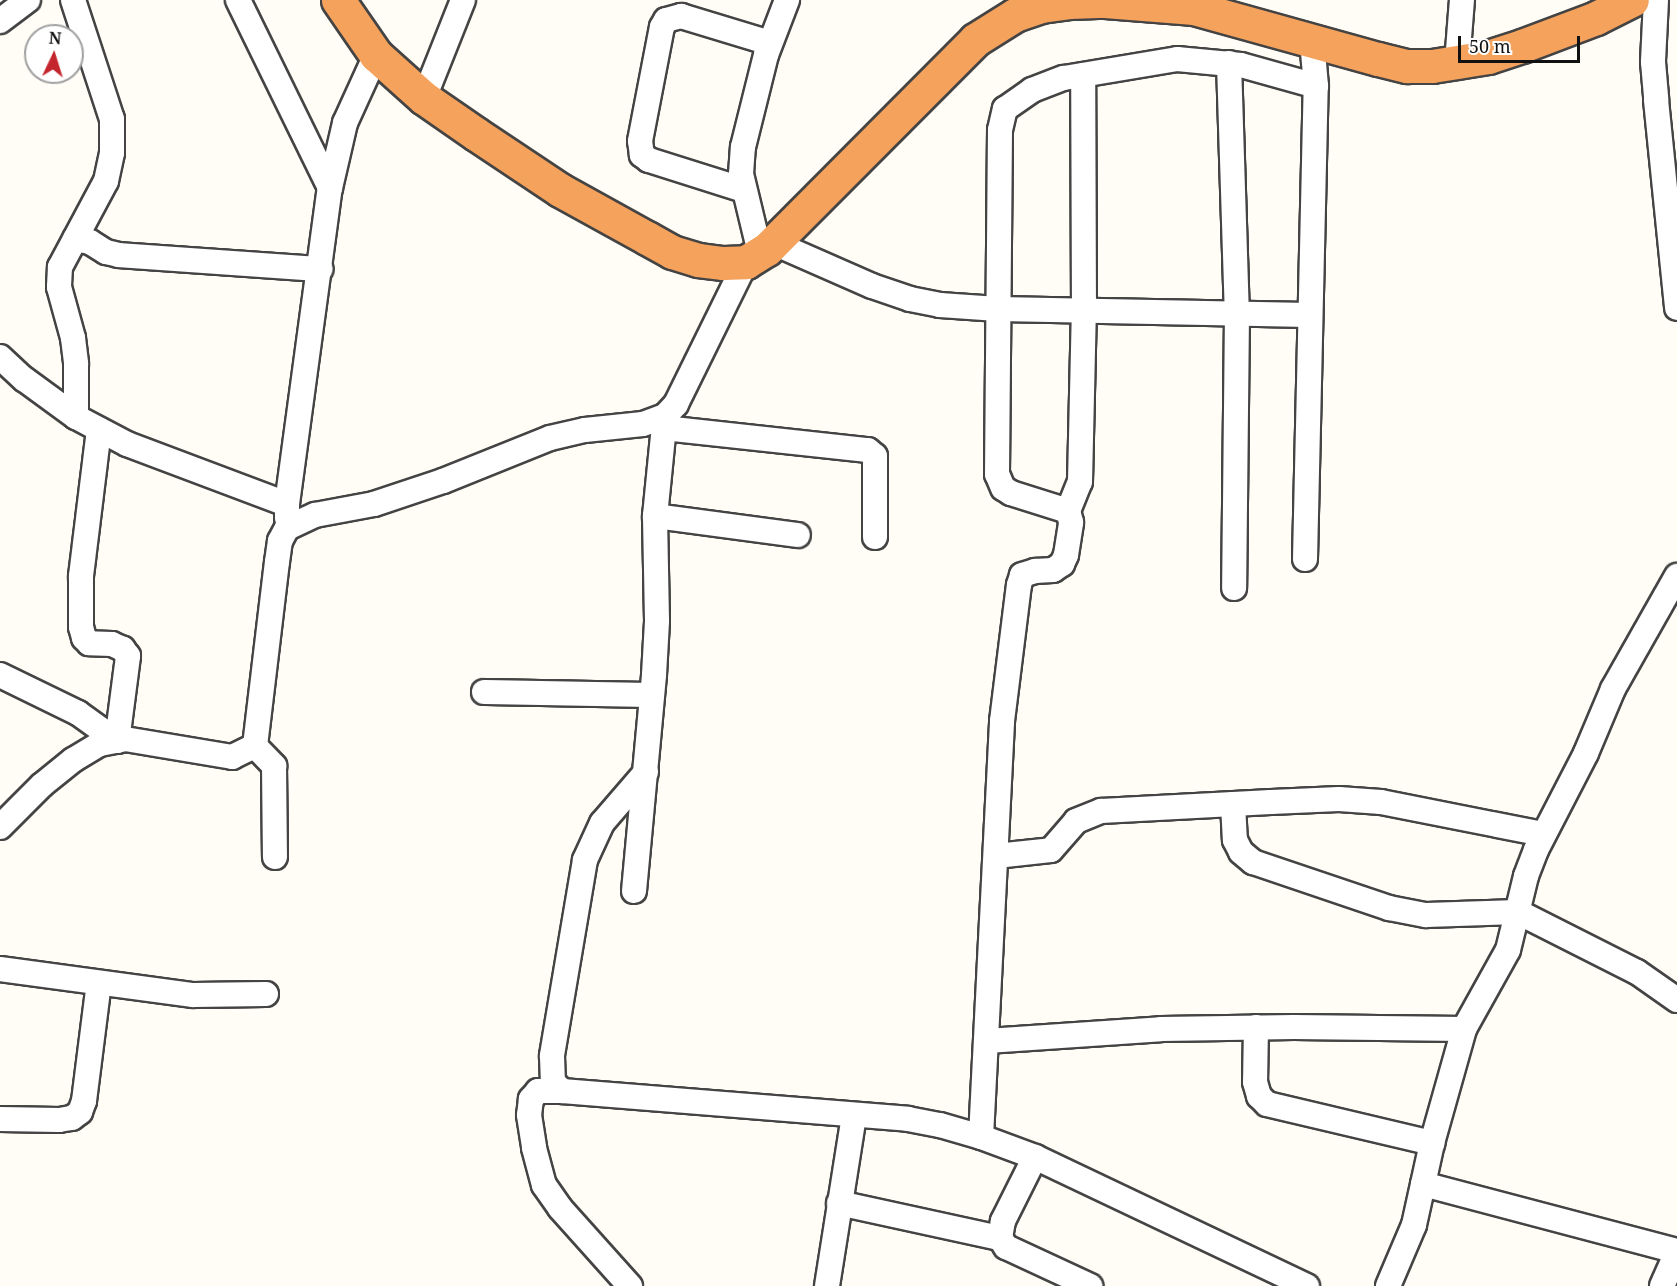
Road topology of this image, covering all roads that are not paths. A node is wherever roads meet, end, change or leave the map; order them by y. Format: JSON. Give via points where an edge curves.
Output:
{"nodes":[{"id":1,"x":28,"y":0,"type":"edge"},
{"id":2,"x":73,"y":0,"type":"edge"},
{"id":3,"x":238,"y":0,"type":"edge"},
{"id":4,"x":338,"y":0,"type":"edge"},
{"id":5,"x":463,"y":0,"type":"edge"},
{"id":6,"x":787,"y":0,"type":"edge"},
{"id":7,"x":1462,"y":0,"type":"edge"},
{"id":8,"x":1632,"y":0,"type":"edge"},
{"id":9,"x":1656,"y":0,"type":"edge"},
{"id":10,"x":1023,"y":6,"type":"edge"},
{"id":11,"x":0,"y":21,"type":"edge"},
{"id":12,"x":1312,"y":40,"type":"junction"},
{"id":13,"x":770,"y":43,"type":"junction"},
{"id":14,"x":376,"y":55,"type":"junction"},
{"id":15,"x":1229,"y":63,"type":"junction"},
{"id":16,"x":1457,"y":63,"type":"junction"},
{"id":17,"x":1083,"y":75,"type":"junction"},
{"id":18,"x":1316,"y":86,"type":"junction"},
{"id":19,"x":424,"y":98,"type":"junction"},
{"id":20,"x":330,"y":188,"type":"junction"},
{"id":21,"x":744,"y":190,"type":"junction"},
{"id":22,"x":75,"y":239,"type":"junction"},
{"id":23,"x":760,"y":253,"type":"junction"},
{"id":24,"x":321,"y":269,"type":"junction"},
{"id":25,"x":1677,"y":300,"type":"edge"},
{"id":26,"x":999,"y":309,"type":"junction"},
{"id":27,"x":1084,"y":311,"type":"junction"},
{"id":28,"x":1237,"y":314,"type":"junction"},
{"id":29,"x":1311,"y":315,"type":"junction"},
{"id":30,"x":0,"y":357,"type":"edge"},
{"id":31,"x":76,"y":417,"type":"junction"},
{"id":32,"x":664,"y":422,"type":"junction"},
{"id":33,"x":99,"y":430,"type":"junction"},
{"id":34,"x":287,"y":504,"type":"junction"},
{"id":35,"x":1068,"y":511,"type":"junction"},
{"id":36,"x":655,"y":516,"type":"junction"},
{"id":37,"x":287,"y":528,"type":"junction"},
{"id":38,"x":798,"y":535,"type":"dead end"},
{"id":39,"x":875,"y":537,"type":"dead end"},
{"id":40,"x":1305,"y":559,"type":"dead end"},
{"id":41,"x":1677,"y":576,"type":"edge"},
{"id":42,"x":1234,"y":588,"type":"dead end"},
{"id":43,"x":0,"y":675,"type":"edge"},
{"id":44,"x":484,"y":692,"type":"dead end"},
{"id":45,"x":652,"y":695,"type":"junction"},
{"id":46,"x":117,"y":741,"type":"junction"},
{"id":47,"x":255,"y":746,"type":"junction"},
{"id":48,"x":646,"y":772,"type":"junction"},
{"id":49,"x":1233,"y":804,"type":"junction"},
{"id":50,"x":0,"y":828,"type":"edge"},
{"id":51,"x":1543,"y":834,"type":"junction"},
{"id":52,"x":996,"y":856,"type":"junction"},
{"id":53,"x":275,"y":857,"type":"dead end"},
{"id":54,"x":633,"y":891,"type":"dead end"},
{"id":55,"x":1518,"y":912,"type":"junction"},
{"id":56,"x":0,"y":969,"type":"edge"},
{"id":57,"x":99,"y":982,"type":"junction"},
{"id":58,"x":266,"y":994,"type":"dead end"},
{"id":59,"x":1677,"y":1000,"type":"edge"},
{"id":60,"x":1256,"y":1027,"type":"junction"},
{"id":61,"x":1464,"y":1029,"type":"junction"},
{"id":62,"x":987,"y":1041,"type":"junction"},
{"id":63,"x":561,"y":1091,"type":"junction"},
{"id":64,"x":854,"y":1115,"type":"junction"},
{"id":65,"x":0,"y":1119,"type":"edge"},
{"id":66,"x":981,"y":1137,"type":"junction"},
{"id":67,"x":1432,"y":1143,"type":"junction"},
{"id":68,"x":1035,"y":1157,"type":"junction"},
{"id":69,"x":1424,"y":1185,"type":"junction"},
{"id":70,"x":839,"y":1203,"type":"junction"},
{"id":71,"x":1000,"y":1238,"type":"junction"},
{"id":72,"x":1677,"y":1252,"type":"edge"},
{"id":73,"x":630,"y":1286,"type":"edge"},
{"id":74,"x":826,"y":1286,"type":"edge"},
{"id":75,"x":1090,"y":1286,"type":"edge"},
{"id":76,"x":1307,"y":1286,"type":"edge"},
{"id":77,"x":1388,"y":1286,"type":"edge"},
{"id":78,"x":1662,"y":1286,"type":"edge"}],
"edges":[{"from":1,"to":11,"type":"street"},
{"from":2,"to":22,"type":"street","via":[[112,119],[112,153],[106,181]]},
{"from":3,"to":20,"type":"street"},
{"from":4,"to":14,"type":"highway"},
{"from":5,"to":19,"type":"street"},
{"from":6,"to":13,"type":"street"},
{"from":7,"to":16,"type":"street"},
{"from":8,"to":16,"type":"highway","via":[[1559,33]]},
{"from":9,"to":25,"type":"street","via":[[1653,62]]},
{"from":10,"to":12,"type":"highway","via":[[1150,3],[1230,16]]},
{"from":10,"to":23,"type":"highway","via":[[958,56]]},
{"from":12,"to":16,"type":"highway","via":[[1407,66]]},
{"from":12,"to":18,"type":"street"},
{"from":13,"to":21,"type":"street","via":[[743,147]]},
{"from":13,"to":21,"type":"street","via":[[681,16],[666,20],[642,130],[639,147],[649,160]]},
{"from":14,"to":19,"type":"highway"},
{"from":14,"to":20,"type":"street","via":[[345,123]]},
{"from":15,"to":17,"type":"street","via":[[1177,59]]},
{"from":15,"to":18,"type":"street"},
{"from":15,"to":28,"type":"street"},
{"from":17,"to":26,"type":"street","via":[[1032,90],[1005,109],[1000,130]]},
{"from":17,"to":27,"type":"street"},
{"from":18,"to":29,"type":"street"},
{"from":19,"to":23,"type":"highway","via":[[560,190],[672,252],[723,263]]},
{"from":20,"to":24,"type":"street"},
{"from":21,"to":23,"type":"street"},
{"from":22,"to":24,"type":"street","via":[[119,255]]},
{"from":22,"to":31,"type":"street","via":[[60,267],[59,287],[73,338]]},
{"from":23,"to":26,"type":"street","via":[[910,299]]},
{"from":23,"to":32,"type":"street"},
{"from":24,"to":34,"type":"street"},
{"from":26,"to":27,"type":"street"},
{"from":26,"to":35,"type":"street","via":[[997,474],[1003,488],[1011,493]]},
{"from":27,"to":28,"type":"street"},
{"from":27,"to":35,"type":"street","via":[[1080,482]]},
{"from":28,"to":29,"type":"street"},
{"from":28,"to":42,"type":"street"},
{"from":29,"to":40,"type":"street"},
{"from":30,"to":31,"type":"street"},
{"from":31,"to":33,"type":"street"},
{"from":32,"to":36,"type":"street"},
{"from":32,"to":37,"type":"street","via":[[585,430],[550,438],[443,481],[374,504],[315,514]]},
{"from":32,"to":39,"type":"street","via":[[868,450],[876,456]]},
{"from":33,"to":34,"type":"street"},
{"from":33,"to":46,"type":"street","via":[[81,576],[81,627],[89,643],[112,644],[128,656]]},
{"from":34,"to":37,"type":"street"},
{"from":35,"to":52,"type":"street","via":[[1071,522],[1062,564],[1053,570],[1022,575],[1019,585],[1004,689]]},
{"from":36,"to":38,"type":"street"},
{"from":36,"to":45,"type":"street","via":[[657,621]]},
{"from":37,"to":47,"type":"street","via":[[280,541]]},
{"from":41,"to":51,"type":"street","via":[[1613,689],[1586,753]]},
{"from":43,"to":46,"type":"street","via":[[78,713]]},
{"from":44,"to":45,"type":"street"},
{"from":45,"to":48,"type":"street"},
{"from":46,"to":47,"type":"street","via":[[125,739],[232,757]]},
{"from":46,"to":50,"type":"street","via":[[100,744],[73,760]]},
{"from":47,"to":53,"type":"street","via":[[274,766]]},
{"from":48,"to":54,"type":"street"},
{"from":48,"to":63,"type":"street","via":[[602,823],[585,860],[552,1056],[553,1082]]},
{"from":49,"to":51,"type":"street","via":[[1339,799],[1381,802]]},
{"from":49,"to":52,"type":"street","via":[[1094,813],[1076,820],[1051,850]]},
{"from":49,"to":55,"type":"street","via":[[1235,840],[1253,862],[1389,908],[1426,915]]},
{"from":51,"to":55,"type":"street","via":[[1526,876]]},
{"from":52,"to":62,"type":"street"},
{"from":55,"to":59,"type":"street","via":[[1637,972]]},
{"from":55,"to":61,"type":"street","via":[[1508,950]]},
{"from":56,"to":57,"type":"street"},
{"from":57,"to":58,"type":"street","via":[[193,995]]},
{"from":57,"to":65,"type":"street","via":[[80,1112],[59,1120]]},
{"from":60,"to":61,"type":"street"},
{"from":60,"to":62,"type":"street"},
{"from":60,"to":67,"type":"street","via":[[1255,1082],[1259,1096],[1267,1104]]},
{"from":61,"to":67,"type":"street"},
{"from":62,"to":66,"type":"street"},
{"from":63,"to":64,"type":"street"},
{"from":63,"to":73,"type":"street","via":[[538,1091],[531,1099],[529,1115],[544,1185]]},
{"from":64,"to":66,"type":"street","via":[[908,1119]]},
{"from":64,"to":70,"type":"street"},
{"from":66,"to":68,"type":"street"},
{"from":67,"to":69,"type":"street"},
{"from":68,"to":71,"type":"street","via":[[1003,1221]]},
{"from":68,"to":76,"type":"street"},
{"from":69,"to":72,"type":"street"},
{"from":69,"to":77,"type":"street","via":[[1407,1245]]},
{"from":70,"to":71,"type":"street"},
{"from":70,"to":74,"type":"street"},
{"from":71,"to":75,"type":"street","via":[[1006,1246]]},
{"from":72,"to":78,"type":"street"}]}
